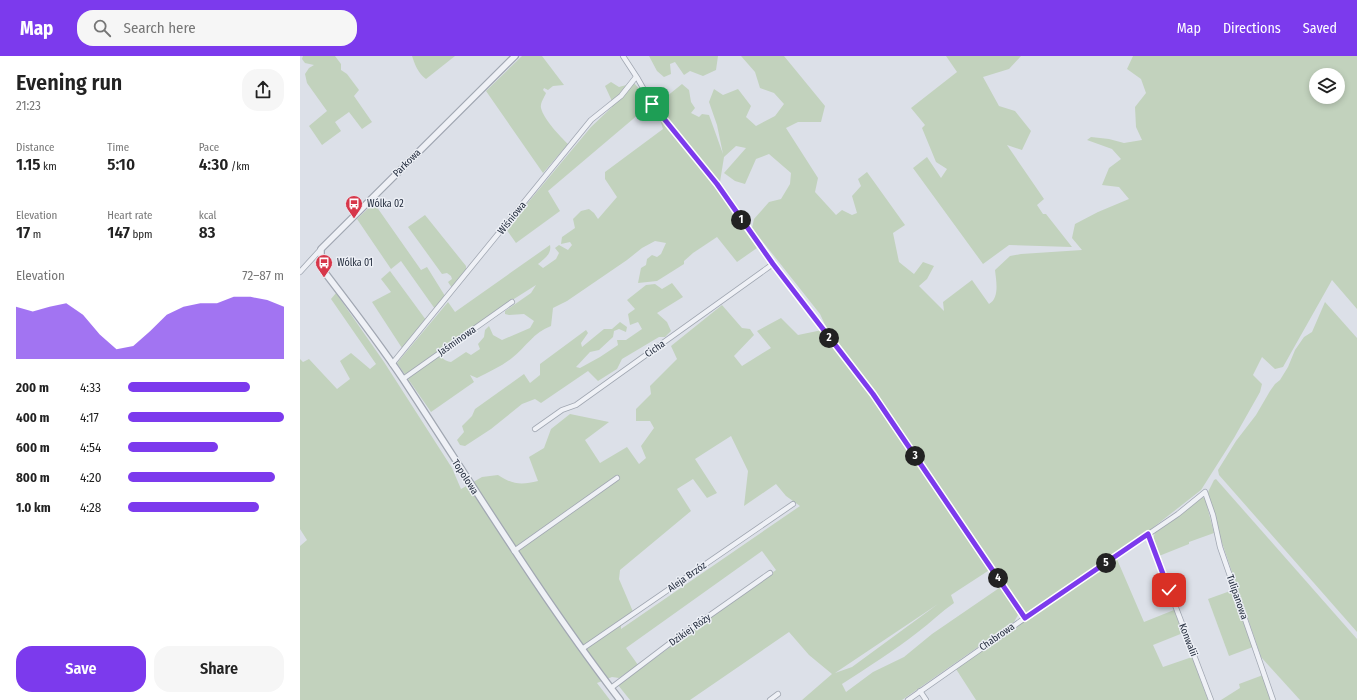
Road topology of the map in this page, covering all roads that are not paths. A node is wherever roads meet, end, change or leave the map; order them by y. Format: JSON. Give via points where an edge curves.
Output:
{"nodes":[{"id":1,"x":515,"y":56,"type":"edge"},
{"id":2,"x":623,"y":56,"type":"edge"},
{"id":3,"x":636,"y":77,"type":"junction"},
{"id":4,"x":321,"y":249,"type":"junction"},
{"id":5,"x":773,"y":264,"type":"junction"},
{"id":6,"x":300,"y":272,"type":"edge"},
{"id":7,"x":512,"y":302,"type":"dead end"},
{"id":8,"x":392,"y":364,"type":"junction"},
{"id":9,"x":403,"y":379,"type":"junction"},
{"id":10,"x":535,"y":429,"type":"dead end"},
{"id":11,"x":617,"y":478,"type":"dead end"},
{"id":12,"x":1205,"y":492,"type":"joint"},
{"id":13,"x":792,"y":504,"type":"dead end"},
{"id":14,"x":1148,"y":534,"type":"junction"},
{"id":15,"x":514,"y":551,"type":"junction"},
{"id":16,"x":770,"y":573,"type":"dead end"},
{"id":17,"x":1025,"y":618,"type":"junction"},
{"id":18,"x":582,"y":649,"type":"junction"},
{"id":19,"x":611,"y":688,"type":"junction"},
{"id":20,"x":920,"y":692,"type":"junction"},
{"id":21,"x":778,"y":694,"type":"dead end"},
{"id":22,"x":620,"y":700,"type":"edge"},
{"id":23,"x":770,"y":700,"type":"edge"},
{"id":24,"x":908,"y":700,"type":"edge"},
{"id":25,"x":926,"y":700,"type":"edge"},
{"id":26,"x":1211,"y":700,"type":"edge"},
{"id":27,"x":1273,"y":700,"type":"edge"}],
"edges":[{"from":1,"to":4,"type":"street","name":"Parkowa"},
{"from":2,"to":3,"type":"street"},
{"from":3,"to":5,"type":"street","via":[[652,104],[720,188]]},
{"from":3,"to":8,"type":"street","name":"Wiśniowa","via":[[621,96],[591,120]]},
{"from":4,"to":6,"type":"street","name":"Parkowa"},
{"from":4,"to":8,"type":"street","name":"Topolowa","via":[[320,262],[326,274]]},
{"from":5,"to":10,"type":"street","name":"Cicha","via":[[576,405],[562,410]]},
{"from":5,"to":17,"type":"street","via":[[873,394]]},
{"from":7,"to":9,"type":"street","name":"Jaśminowa"},
{"from":8,"to":9,"type":"street","name":"Topolowa"},
{"from":9,"to":15,"type":"street","name":"Topolowa"},
{"from":11,"to":15,"type":"street"},
{"from":12,"to":14,"type":"street","name":"Chabrowa"},
{"from":12,"to":27,"type":"street","name":"Tulipanowa","via":[[1220,547]]},
{"from":13,"to":18,"type":"street","name":"Aleja Brzóz"},
{"from":14,"to":17,"type":"street","name":"Chabrowa"},
{"from":14,"to":26,"type":"street","name":"Konwalii"},
{"from":15,"to":18,"type":"street","name":"Topolowa"},
{"from":16,"to":19,"type":"street","name":"Dzikiej Róży"},
{"from":17,"to":20,"type":"street","name":"Chabrowa"},
{"from":18,"to":19,"type":"street","name":"Topolowa"},
{"from":19,"to":22,"type":"street","name":"Topolowa"},
{"from":20,"to":24,"type":"street","name":"Chabrowa"},
{"from":20,"to":25,"type":"street"},
{"from":21,"to":23,"type":"street"}]}
